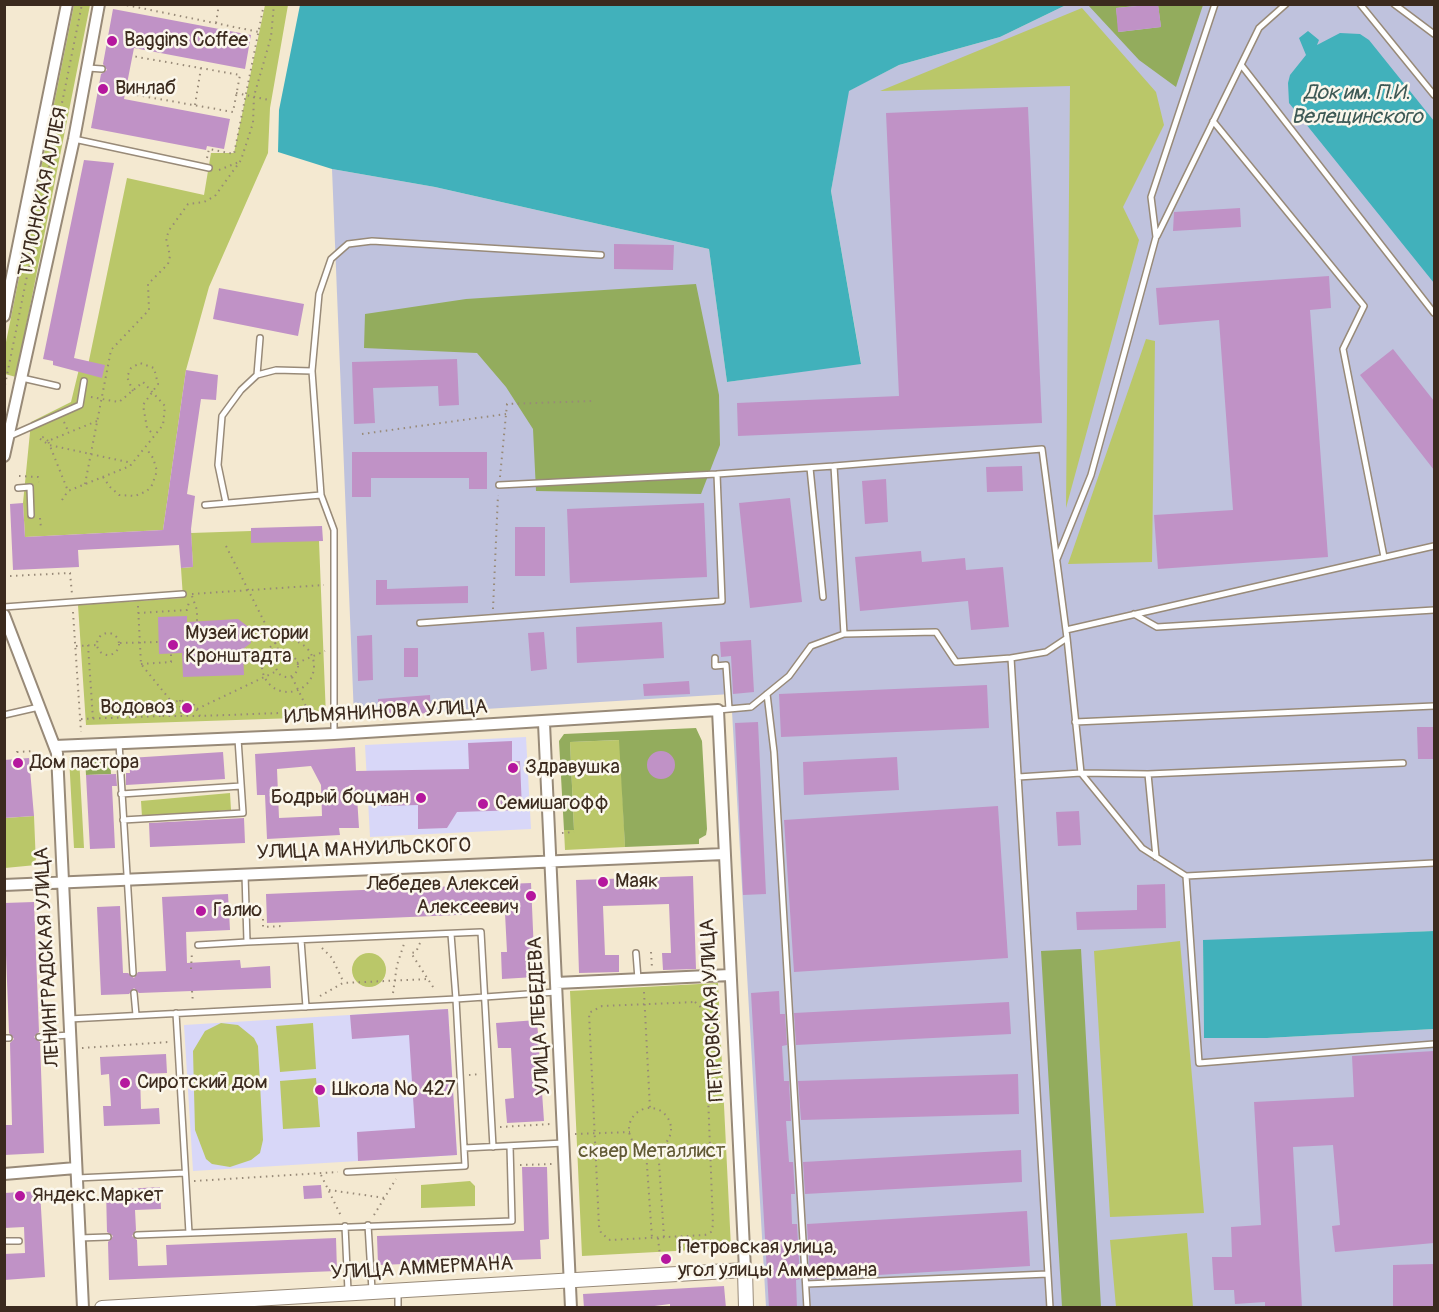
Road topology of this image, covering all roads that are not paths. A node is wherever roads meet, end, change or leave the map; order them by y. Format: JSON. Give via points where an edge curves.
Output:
{"nodes":[{"id":1,"x":67,"y":4,"type":"edge"},
{"id":2,"x":99,"y":4,"type":"edge"},
{"id":3,"x":1215,"y":4,"type":"edge"},
{"id":4,"x":1286,"y":4,"type":"edge"},
{"id":5,"x":1360,"y":4,"type":"edge"},
{"id":6,"x":1394,"y":4,"type":"edge"},
{"id":7,"x":1434,"y":34,"type":"edge"},
{"id":8,"x":1242,"y":66,"type":"junction"},
{"id":9,"x":88,"y":68,"type":"junction"},
{"id":10,"x":102,"y":69,"type":"dead end"},
{"id":11,"x":1434,"y":95,"type":"edge"},
{"id":12,"x":1213,"y":121,"type":"junction"},
{"id":13,"x":74,"y":139,"type":"junction"},
{"id":14,"x":207,"y":168,"type":"road end"},
{"id":15,"x":1156,"y":237,"type":"junction"},
{"id":16,"x":601,"y":255,"type":"dead end"},
{"id":17,"x":8,"y":276,"type":"edge"},
{"id":18,"x":1434,"y":314,"type":"edge"},
{"id":19,"x":4,"y":316,"type":"edge"},
{"id":20,"x":260,"y":338,"type":"dead end"},
{"id":21,"x":312,"y":371,"type":"junction"},
{"id":22,"x":257,"y":375,"type":"junction"},
{"id":23,"x":22,"y":378,"type":"junction"},
{"id":24,"x":84,"y":381,"type":"dead end"},
{"id":25,"x":57,"y":386,"type":"dead end"},
{"id":26,"x":10,"y":435,"type":"junction"},
{"id":27,"x":4,"y":456,"type":"edge"},
{"id":28,"x":834,"y":466,"type":"junction"},
{"id":29,"x":810,"y":468,"type":"junction"},
{"id":30,"x":717,"y":474,"type":"junction"},
{"id":31,"x":499,"y":485,"type":"dead end"},
{"id":32,"x":18,"y":488,"type":"dead end"},
{"id":33,"x":321,"y":495,"type":"junction"},
{"id":34,"x":226,"y":503,"type":"junction"},
{"id":35,"x":205,"y":505,"type":"dead end"},
{"id":36,"x":31,"y":515,"type":"dead end"},
{"id":37,"x":1434,"y":546,"type":"edge"},
{"id":38,"x":1384,"y":557,"type":"junction"},
{"id":39,"x":1057,"y":559,"type":"junction"},
{"id":40,"x":183,"y":594,"type":"road end"},
{"id":41,"x":823,"y":597,"type":"dead end"},
{"id":42,"x":4,"y":607,"type":"edge"},
{"id":43,"x":1434,"y":610,"type":"edge"},
{"id":44,"x":1134,"y":614,"type":"junction"},
{"id":45,"x":4,"y":615,"type":"edge"},
{"id":46,"x":420,"y":623,"type":"dead end"},
{"id":47,"x":1066,"y":630,"type":"junction"},
{"id":48,"x":844,"y":634,"type":"junction"},
{"id":49,"x":1067,"y":638,"type":"junction"},
{"id":50,"x":715,"y":658,"type":"dead end"},
{"id":51,"x":1011,"y":658,"type":"junction"},
{"id":52,"x":767,"y":694,"type":"junction"},
{"id":53,"x":40,"y":706,"type":"junction"},
{"id":54,"x":1434,"y":706,"type":"edge"},
{"id":55,"x":723,"y":710,"type":"junction"},
{"id":56,"x":4,"y":715,"type":"edge"},
{"id":57,"x":1075,"y":722,"type":"junction"},
{"id":58,"x":543,"y":723,"type":"junction"},
{"id":59,"x":334,"y":734,"type":"junction"},
{"id":60,"x":238,"y":739,"type":"junction"},
{"id":61,"x":119,"y":743,"type":"junction"},
{"id":62,"x":56,"y":746,"type":"junction"},
{"id":63,"x":1403,"y":763,"type":"dead end"},
{"id":64,"x":1080,"y":773,"type":"junction"},
{"id":65,"x":1148,"y":774,"type":"junction"},
{"id":66,"x":1018,"y":777,"type":"junction"},
{"id":67,"x":241,"y":786,"type":"junction"},
{"id":68,"x":121,"y":794,"type":"junction"},
{"id":69,"x":123,"y":820,"type":"junction"},
{"id":70,"x":724,"y":854,"type":"junction"},
{"id":71,"x":1156,"y":857,"type":"junction"},
{"id":72,"x":550,"y":861,"type":"junction"},
{"id":73,"x":1434,"y":863,"type":"edge"},
{"id":74,"x":244,"y":873,"type":"junction"},
{"id":75,"x":1186,"y":876,"type":"junction"},
{"id":76,"x":127,"y":878,"type":"junction"},
{"id":77,"x":62,"y":881,"type":"junction"},
{"id":78,"x":4,"y":885,"type":"edge"},
{"id":79,"x":452,"y":934,"type":"junction"},
{"id":80,"x":301,"y":940,"type":"junction"},
{"id":81,"x":248,"y":942,"type":"junction"},
{"id":82,"x":198,"y":945,"type":"road end"},
{"id":83,"x":636,"y":953,"type":"dead end"},
{"id":84,"x":133,"y":972,"type":"dead end"},
{"id":85,"x":730,"y":975,"type":"junction"},
{"id":86,"x":640,"y":983,"type":"junction"},
{"id":87,"x":556,"y":988,"type":"junction"},
{"id":88,"x":135,"y":993,"type":"dead end"},
{"id":89,"x":486,"y":997,"type":"junction"},
{"id":90,"x":456,"y":999,"type":"junction"},
{"id":91,"x":306,"y":1006,"type":"junction"},
{"id":92,"x":176,"y":1013,"type":"junction"},
{"id":93,"x":136,"y":1015,"type":"junction"},
{"id":94,"x":69,"y":1019,"type":"junction"},
{"id":95,"x":70,"y":1035,"type":"junction"},
{"id":96,"x":39,"y":1037,"type":"dead end"},
{"id":97,"x":1434,"y":1044,"type":"edge"},
{"id":98,"x":180,"y":1083,"type":"junction"},
{"id":99,"x":166,"y":1084,"type":"dead end"},
{"id":100,"x":564,"y":1143,"type":"junction"},
{"id":101,"x":510,"y":1146,"type":"junction"},
{"id":102,"x":493,"y":1147,"type":"junction"},
{"id":103,"x":464,"y":1148,"type":"junction"},
{"id":104,"x":347,"y":1172,"type":"road end"},
{"id":105,"x":76,"y":1173,"type":"junction"},
{"id":106,"x":185,"y":1173,"type":"junction"},
{"id":107,"x":4,"y":1174,"type":"edge"},
{"id":108,"x":345,"y":1226,"type":"junction"},
{"id":109,"x":368,"y":1226,"type":"junction"},
{"id":110,"x":189,"y":1233,"type":"junction"},
{"id":111,"x":136,"y":1235,"type":"dead end"},
{"id":112,"x":108,"y":1237,"type":"dead end"},
{"id":113,"x":79,"y":1238,"type":"junction"},
{"id":114,"x":4,"y":1241,"type":"edge"},
{"id":115,"x":19,"y":1241,"type":"dead end"},
{"id":116,"x":745,"y":1270,"type":"junction"},
{"id":117,"x":1048,"y":1274,"type":"junction"},
{"id":118,"x":570,"y":1280,"type":"junction"},
{"id":119,"x":806,"y":1284,"type":"junction"},
{"id":120,"x":398,"y":1290,"type":"junction"},
{"id":121,"x":372,"y":1292,"type":"junction"},
{"id":122,"x":349,"y":1293,"type":"junction"},
{"id":123,"x":283,"y":1302,"type":"edge"},
{"id":124,"x":139,"y":1306,"type":"edge"},
{"id":125,"x":83,"y":1308,"type":"edge"},
{"id":126,"x":102,"y":1308,"type":"edge"},
{"id":127,"x":398,"y":1308,"type":"edge"},
{"id":128,"x":571,"y":1308,"type":"edge"},
{"id":129,"x":746,"y":1308,"type":"edge"},
{"id":130,"x":807,"y":1308,"type":"edge"},
{"id":131,"x":1050,"y":1308,"type":"edge"}],
"edges":[{"from":1,"to":17,"type":"street","name":"ТУЛОНСКАЯ АЛЛЕЯ"},
{"from":2,"to":9,"type":"street","name":"ТУЛОНСКАЯ АЛЛЕЯ"},
{"from":3,"to":15,"type":"lane","via":[[1150,197]]},
{"from":4,"to":8,"type":"lane","via":[[1259,28]]},
{"from":5,"to":11,"type":"lane"},
{"from":6,"to":7,"type":"lane"},
{"from":8,"to":12,"type":"lane"},
{"from":8,"to":18,"type":"lane"},
{"from":9,"to":10,"type":"lane"},
{"from":9,"to":13,"type":"street","name":"ТУЛОНСКАЯ АЛЛЕЯ"},
{"from":12,"to":15,"type":"lane"},
{"from":12,"to":38,"type":"lane","via":[[1364,306],[1343,349]]},
{"from":13,"to":14,"type":"lane"},
{"from":13,"to":23,"type":"street","name":"ТУЛОНСКАЯ АЛЛЕЯ"},
{"from":15,"to":39,"type":"lane","via":[[1091,475]]},
{"from":16,"to":21,"type":"lane","via":[[372,241],[348,244],[331,259],[319,294]]},
{"from":17,"to":19,"type":"street","name":"ТУЛОНСКАЯ АЛЛЕЯ"},
{"from":20,"to":22,"type":"lane"},
{"from":21,"to":22,"type":"lane","via":[[276,370]]},
{"from":21,"to":33,"type":"lane"},
{"from":22,"to":34,"type":"lane","via":[[222,416],[218,465]]},
{"from":23,"to":25,"type":"lane"},
{"from":23,"to":26,"type":"street","name":"ТУЛОНСКАЯ АЛЛЕЯ"},
{"from":24,"to":26,"type":"lane","via":[[80,405]]},
{"from":26,"to":27,"type":"street","name":"ТУЛОНСКАЯ АЛЛЕЯ"},
{"from":28,"to":29,"type":"lane"},
{"from":28,"to":39,"type":"lane","via":[[1042,449]]},
{"from":28,"to":48,"type":"lane"},
{"from":29,"to":30,"type":"lane"},
{"from":29,"to":41,"type":"lane"},
{"from":30,"to":31,"type":"lane"},
{"from":30,"to":46,"type":"lane","via":[[722,601]]},
{"from":32,"to":36,"type":"lane","via":[[30,487]]},
{"from":33,"to":34,"type":"lane"},
{"from":33,"to":59,"type":"lane","via":[[334,530]]},
{"from":34,"to":35,"type":"lane"},
{"from":37,"to":38,"type":"lane"},
{"from":38,"to":44,"type":"lane"},
{"from":39,"to":47,"type":"lane"},
{"from":40,"to":42,"type":"lane"},
{"from":43,"to":44,"type":"lane","via":[[1157,627]]},
{"from":44,"to":47,"type":"lane"},
{"from":45,"to":53,"type":"street","name":"ЛЕНИНГРАДСКАЯ УЛИЦА"},
{"from":47,"to":49,"type":"lane"},
{"from":48,"to":51,"type":"lane","via":[[936,633],[956,662]]},
{"from":48,"to":52,"type":"lane","via":[[811,646],[789,676]]},
{"from":49,"to":51,"type":"lane","via":[[1046,652]]},
{"from":49,"to":57,"type":"lane"},
{"from":50,"to":55,"type":"lane","via":[[716,666],[726,665]]},
{"from":51,"to":66,"type":"lane"},
{"from":52,"to":55,"type":"lane","via":[[751,707]]},
{"from":52,"to":119,"type":"lane","via":[[774,752]]},
{"from":53,"to":56,"type":"lane"},
{"from":53,"to":62,"type":"street","name":"ЛЕНИНГРАДСКАЯ УЛИЦА"},
{"from":54,"to":57,"type":"lane"},
{"from":55,"to":58,"type":"street","name":"ИЛЬМЯНИНОВА УЛИЦА"},
{"from":55,"to":70,"type":"street","name":"ПЕТРОВСКАЯ УЛИЦА"},
{"from":57,"to":64,"type":"lane"},
{"from":58,"to":59,"type":"street","name":"ИЛЬМЯНИНОВА УЛИЦА"},
{"from":58,"to":72,"type":"street","name":"УЛИЦА ЛЕБЕДЕВА"},
{"from":59,"to":60,"type":"street","name":"ИЛЬМЯНИНОВА УЛИЦА"},
{"from":60,"to":61,"type":"street","name":"ИЛЬМЯНИНОВА УЛИЦА"},
{"from":60,"to":67,"type":"lane"},
{"from":61,"to":62,"type":"street","name":"ИЛЬМЯНИНОВА УЛИЦА"},
{"from":61,"to":68,"type":"lane"},
{"from":62,"to":77,"type":"street","name":"ЛЕНИНГРАДСКАЯ УЛИЦА"},
{"from":63,"to":65,"type":"lane"},
{"from":64,"to":65,"type":"lane"},
{"from":64,"to":66,"type":"lane"},
{"from":64,"to":71,"type":"lane","via":[[1142,848]]},
{"from":65,"to":71,"type":"lane"},
{"from":66,"to":117,"type":"lane"},
{"from":67,"to":68,"type":"lane"},
{"from":67,"to":69,"type":"lane","via":[[243,813]]},
{"from":68,"to":69,"type":"lane"},
{"from":69,"to":76,"type":"lane"},
{"from":70,"to":72,"type":"street","name":"УЛИЦА МАНУИЛЬСКОГО"},
{"from":70,"to":85,"type":"street","name":"ПЕТРОВСКАЯ УЛИЦА"},
{"from":71,"to":75,"type":"lane"},
{"from":72,"to":74,"type":"street","name":"УЛИЦА МАНУИЛЬСКОГО"},
{"from":72,"to":87,"type":"street","name":"УЛИЦА ЛЕБЕДЕВА"},
{"from":73,"to":75,"type":"lane"},
{"from":74,"to":76,"type":"street","name":"УЛИЦА МАНУИЛЬСКОГО"},
{"from":74,"to":81,"type":"lane"},
{"from":75,"to":97,"type":"lane","via":[[1199,1063]]},
{"from":76,"to":77,"type":"street","name":"УЛИЦА МАНУИЛЬСКОГО"},
{"from":76,"to":84,"type":"lane"},
{"from":77,"to":78,"type":"street","name":"УЛИЦА МАНУИЛЬСКОГО"},
{"from":77,"to":94,"type":"street","name":"ЛЕНИНГРАДСКАЯ УЛИЦА"},
{"from":79,"to":80,"type":"lane"},
{"from":79,"to":89,"type":"lane","via":[[481,932]]},
{"from":79,"to":90,"type":"lane"},
{"from":80,"to":81,"type":"lane"},
{"from":80,"to":91,"type":"lane"},
{"from":81,"to":82,"type":"lane"},
{"from":83,"to":86,"type":"lane"},
{"from":85,"to":86,"type":"street"},
{"from":85,"to":116,"type":"street","name":"ПЕТРОВСКАЯ УЛИЦА"},
{"from":86,"to":87,"type":"street"},
{"from":87,"to":89,"type":"lane"},
{"from":87,"to":100,"type":"street","name":"УЛИЦА ЛЕБЕДЕВА"},
{"from":88,"to":93,"type":"lane"},
{"from":89,"to":90,"type":"lane"},
{"from":89,"to":102,"type":"lane"},
{"from":90,"to":91,"type":"lane"},
{"from":90,"to":103,"type":"lane"},
{"from":91,"to":92,"type":"lane"},
{"from":92,"to":93,"type":"lane"},
{"from":92,"to":98,"type":"lane"},
{"from":93,"to":94,"type":"lane"},
{"from":94,"to":95,"type":"street","name":"ЛЕНИНГРАДСКАЯ УЛИЦА"},
{"from":95,"to":96,"type":"lane"},
{"from":95,"to":105,"type":"street","name":"ЛЕНИНГРАДСКАЯ УЛИЦА"},
{"from":98,"to":99,"type":"lane"},
{"from":98,"to":106,"type":"lane"},
{"from":100,"to":101,"type":"lane"},
{"from":100,"to":118,"type":"street","name":"УЛИЦА ЛЕБЕДЕВА"},
{"from":101,"to":102,"type":"lane"},
{"from":101,"to":109,"type":"lane","via":[[512,1221]]},
{"from":102,"to":103,"type":"lane"},
{"from":103,"to":104,"type":"lane","via":[[465,1166]]},
{"from":105,"to":106,"type":"lane"},
{"from":105,"to":107,"type":"street"},
{"from":105,"to":113,"type":"street","name":"ЛЕНИНГРАДСКАЯ УЛИЦА"},
{"from":106,"to":110,"type":"lane"},
{"from":108,"to":109,"type":"lane"},
{"from":108,"to":110,"type":"lane"},
{"from":108,"to":122,"type":"lane"},
{"from":109,"to":121,"type":"lane"},
{"from":110,"to":111,"type":"lane"},
{"from":112,"to":113,"type":"lane"},
{"from":113,"to":125,"type":"street","name":"ЛЕНИНГРАДСКАЯ УЛИЦА"},
{"from":114,"to":115,"type":"lane"},
{"from":116,"to":118,"type":"street","name":"УЛИЦА АММЕРМАНА"},
{"from":116,"to":129,"type":"street","name":"ПЕТРОВСКАЯ УЛИЦА"},
{"from":117,"to":119,"type":"lane"},
{"from":117,"to":131,"type":"lane"},
{"from":118,"to":120,"type":"street","name":"УЛИЦА АММЕРМАНА"},
{"from":118,"to":128,"type":"street","name":"УЛИЦА ЛЕБЕДЕВА"},
{"from":119,"to":130,"type":"lane"},
{"from":120,"to":121,"type":"street","name":"УЛИЦА АММЕРМАНА"},
{"from":120,"to":127,"type":"lane"},
{"from":121,"to":122,"type":"street","name":"УЛИЦА АММЕРМАНА"},
{"from":122,"to":123,"type":"street","name":"УЛИЦА АММЕРМАНА"},
{"from":123,"to":124,"type":"street","name":"УЛИЦА АММЕРМАНА"},
{"from":124,"to":126,"type":"street","name":"УЛИЦА АММЕРМАНА"}]}
